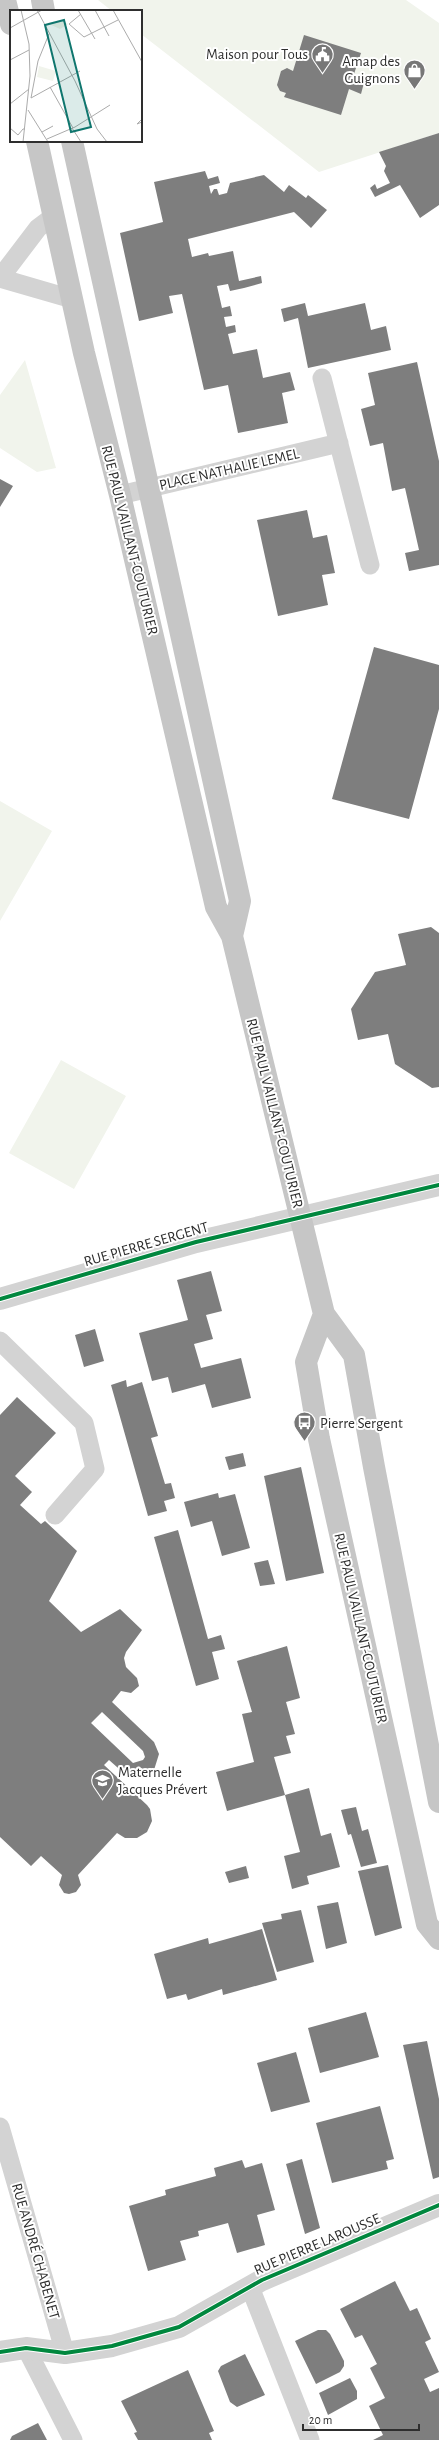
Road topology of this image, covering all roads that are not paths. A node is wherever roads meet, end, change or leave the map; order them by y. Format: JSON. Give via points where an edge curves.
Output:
{"nodes":[{"id":1,"x":6,"y":0,"type":"edge"},
{"id":2,"x":42,"y":0,"type":"edge"},
{"id":3,"x":44,"y":10,"type":"edge"},
{"id":4,"x":10,"y":19,"type":"edge"},
{"id":5,"x":37,"y":142,"type":"edge"},
{"id":6,"x":72,"y":142,"type":"edge"},
{"id":7,"x":54,"y":216,"type":"junction"},
{"id":8,"x":0,"y":278,"type":"edge"},
{"id":9,"x":72,"y":299,"type":"junction"},
{"id":10,"x":322,"y":378,"type":"dead end"},
{"id":11,"x":339,"y":443,"type":"junction"},
{"id":12,"x":149,"y":488,"type":"junction"},
{"id":13,"x":120,"y":495,"type":"junction"},
{"id":14,"x":370,"y":565,"type":"dead end"},
{"id":15,"x":232,"y":936,"type":"junction"},
{"id":16,"x":439,"y":1185,"type":"edge"},
{"id":17,"x":300,"y":1216,"type":"junction"},
{"id":18,"x":0,"y":1299,"type":"edge"},
{"id":19,"x":324,"y":1314,"type":"junction"},
{"id":20,"x":0,"y":1342,"type":"edge"},
{"id":21,"x":55,"y":1514,"type":"dead end"},
{"id":22,"x":439,"y":1802,"type":"edge"},
{"id":23,"x":439,"y":1939,"type":"edge"},
{"id":24,"x":0,"y":2127,"type":"edge"},
{"id":25,"x":439,"y":2206,"type":"edge"},
{"id":26,"x":250,"y":2287,"type":"junction"},
{"id":27,"x":26,"y":2348,"type":"junction"},
{"id":28,"x":0,"y":2352,"type":"edge"},
{"id":29,"x":65,"y":2353,"type":"junction"},
{"id":30,"x":73,"y":2440,"type":"edge"},
{"id":31,"x":310,"y":2440,"type":"edge"}],
"edges":[{"from":1,"to":4,"type":"main road"},
{"from":2,"to":3,"type":"main road"},
{"from":5,"to":7,"type":"main road","name":"RUE PAUL VAILLANT-COUTURIER"},
{"from":6,"to":12,"type":"main road","name":"RUE PAUL VAILLANT-COUTURIER"},
{"from":7,"to":8,"type":"lane","via":[[38,228]]},
{"from":7,"to":9,"type":"main road","name":"RUE PAUL VAILLANT-COUTURIER"},
{"from":8,"to":9,"type":"lane"},
{"from":9,"to":13,"type":"main road","name":"RUE PAUL VAILLANT-COUTURIER"},
{"from":10,"to":11,"type":"lane"},
{"from":11,"to":12,"type":"lane","name":"PLACE NATHALIE LEMEL"},
{"from":11,"to":14,"type":"lane"},
{"from":12,"to":13,"type":"lane","name":"PLACE NATHALIE LEMEL"},
{"from":12,"to":15,"type":"main road","name":"RUE PAUL VAILLANT-COUTURIER","via":[[240,901]]},
{"from":13,"to":15,"type":"main road","name":"RUE PAUL VAILLANT-COUTURIER","via":[[216,907]]},
{"from":15,"to":17,"type":"main road","name":"RUE PAUL VAILLANT-COUTURIER"},
{"from":16,"to":17,"type":"street","name":"RUE PIERRE SERGENT"},
{"from":17,"to":18,"type":"street","name":"RUE PIERRE SERGENT","via":[[196,1242]]},
{"from":17,"to":19,"type":"main road","name":"RUE PAUL VAILLANT-COUTURIER"},
{"from":19,"to":22,"type":"main road","name":"RUE PAUL VAILLANT-COUTURIER","via":[[354,1355]]},
{"from":19,"to":23,"type":"main road","name":"RUE PAUL VAILLANT-COUTURIER","via":[[306,1362],[319,1439],[427,1924]]},
{"from":20,"to":21,"type":"lane","via":[[84,1423],[95,1469]]},
{"from":24,"to":29,"type":"lane","name":"RUE ANDRÉ CHABENET"},
{"from":25,"to":26,"type":"street","name":"RUE PIERRE LAROUSSE"},
{"from":26,"to":29,"type":"street","name":"RUE PIERRE LAROUSSE","via":[[178,2327],[112,2346]]},
{"from":26,"to":31,"type":"lane"},
{"from":27,"to":28,"type":"street","name":"RUE PIERRE LAROUSSE"},
{"from":27,"to":29,"type":"street","name":"RUE PIERRE LAROUSSE"},
{"from":27,"to":30,"type":"lane"}]}
